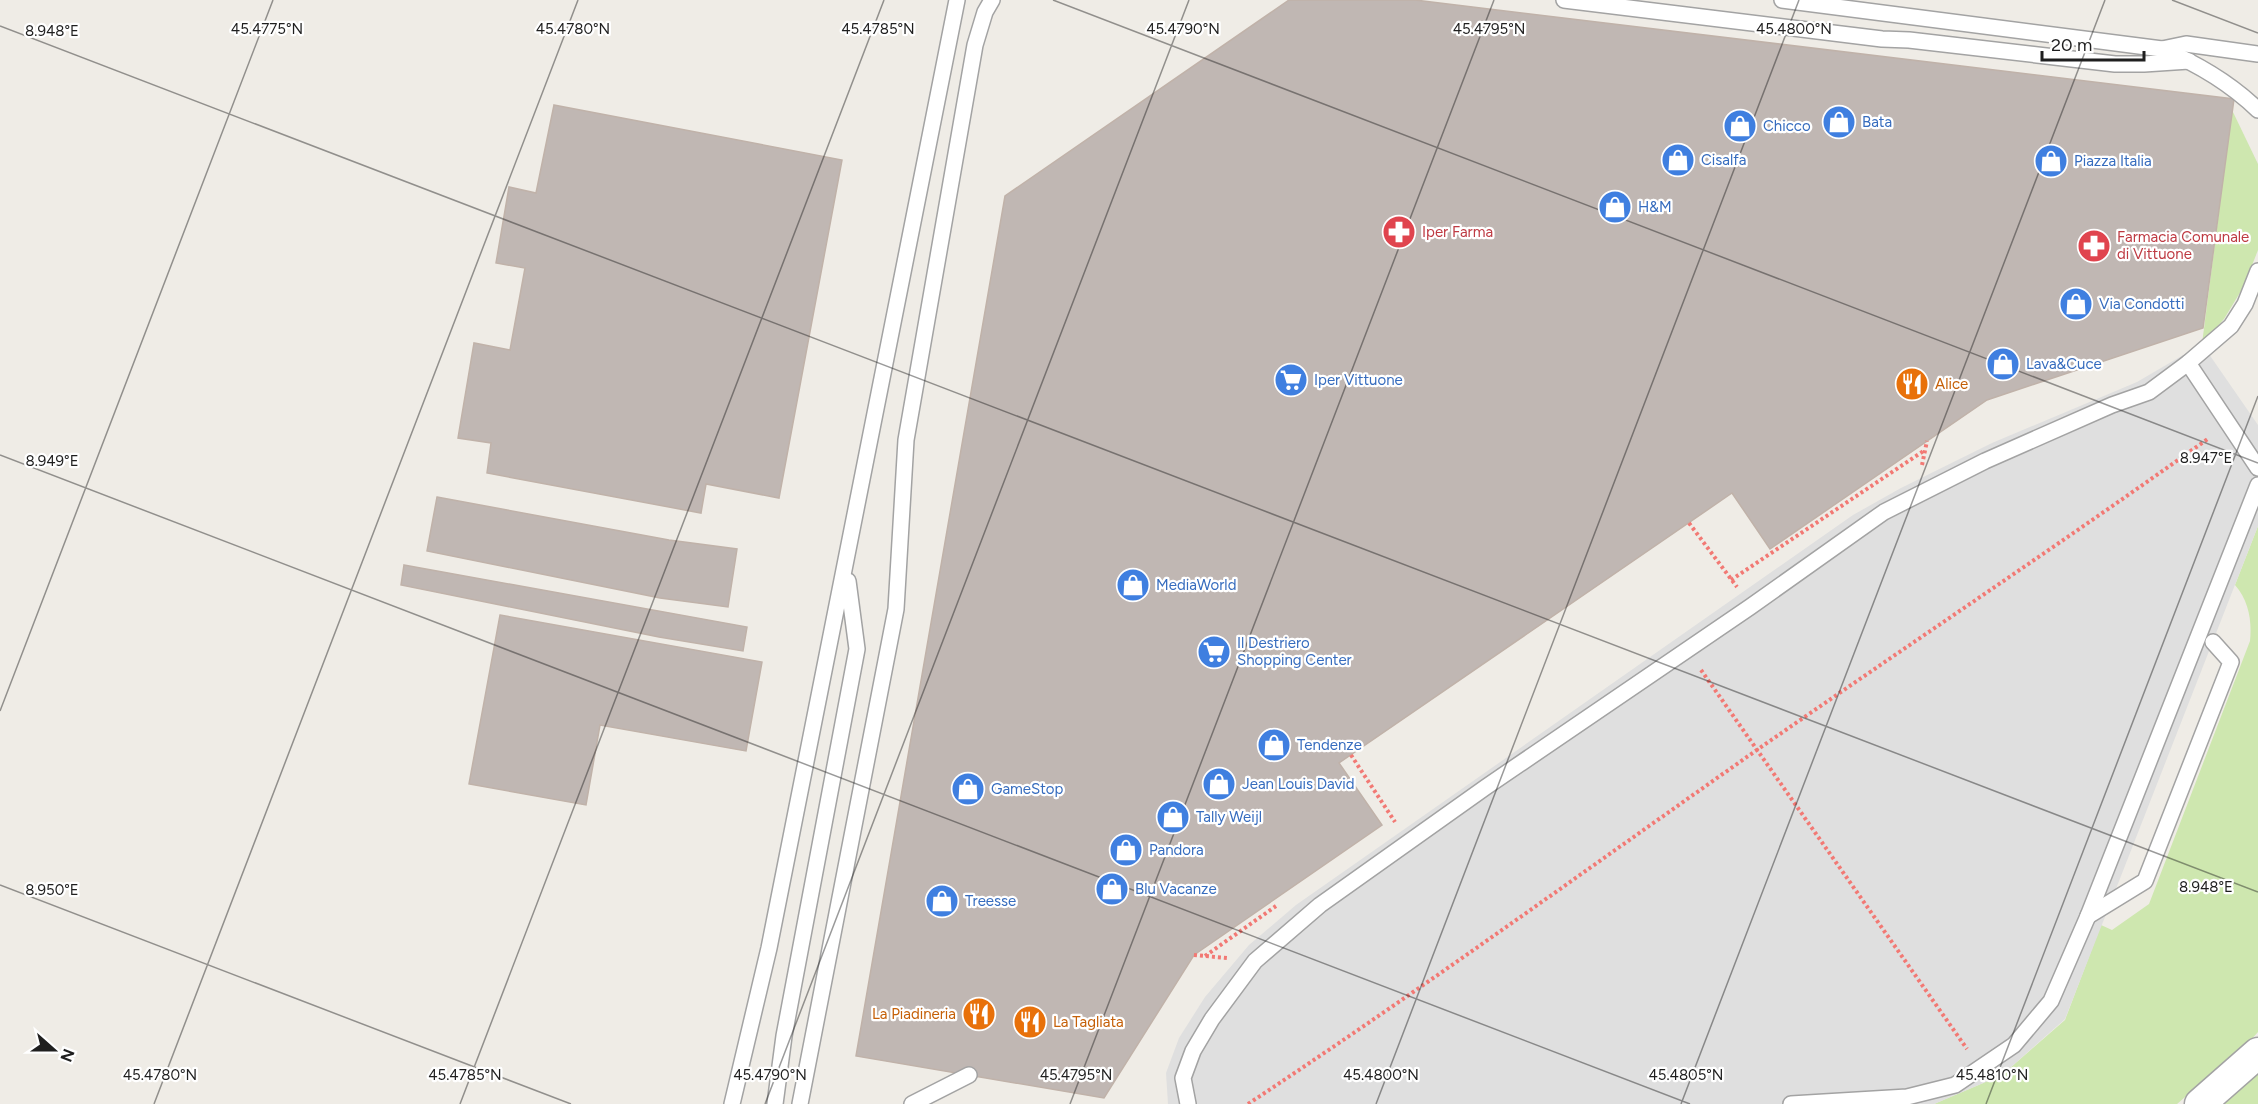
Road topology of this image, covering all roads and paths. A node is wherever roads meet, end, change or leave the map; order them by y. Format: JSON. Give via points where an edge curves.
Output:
{"nodes":[{"id":1,"x":957,"y":0,"type":"edge"},
{"id":2,"x":992,"y":0,"type":"edge"},
{"id":3,"x":1564,"y":0,"type":"edge"},
{"id":4,"x":1782,"y":0,"type":"edge"},
{"id":5,"x":2162,"y":49,"type":"junction"},
{"id":6,"x":2258,"y":54,"type":"edge"},
{"id":7,"x":2189,"y":61,"type":"junction"},
{"id":8,"x":2258,"y":110,"type":"edge"},
{"id":9,"x":2258,"y":271,"type":"edge"},
{"id":10,"x":2188,"y":363,"type":"junction"},
{"id":11,"x":2229,"y":423,"type":"junction"},
{"id":12,"x":1925,"y":450,"type":"dead end"},
{"id":13,"x":2258,"y":468,"type":"edge"},
{"id":14,"x":2258,"y":485,"type":"edge"},
{"id":15,"x":1689,"y":523,"type":"dead end"},
{"id":16,"x":846,"y":565,"type":"junction"},
{"id":17,"x":1731,"y":580,"type":"junction"},
{"id":18,"x":1742,"y":593,"type":"dead end"},
{"id":19,"x":2213,"y":642,"type":"dead end"},
{"id":20,"x":1686,"y":649,"type":"junction"},
{"id":21,"x":1757,"y":750,"type":"junction"},
{"id":22,"x":1351,"y":755,"type":"dead end"},
{"id":23,"x":1401,"y":831,"type":"dead end"},
{"id":24,"x":2088,"y":915,"type":"junction"},
{"id":25,"x":2258,"y":1053,"type":"edge"},
{"id":26,"x":1981,"y":1068,"type":"junction"},
{"id":27,"x":969,"y":1075,"type":"dead end"},
{"id":28,"x":732,"y":1104,"type":"edge"},
{"id":29,"x":775,"y":1104,"type":"edge"},
{"id":30,"x":800,"y":1104,"type":"edge"},
{"id":31,"x":912,"y":1104,"type":"edge"},
{"id":32,"x":1188,"y":1104,"type":"edge"},
{"id":33,"x":1248,"y":1104,"type":"edge"},
{"id":34,"x":1791,"y":1104,"type":"edge"},
{"id":35,"x":2200,"y":1104,"type":"edge"}],
"edges":[{"from":1,"to":16,"type":"lane"},
{"from":2,"to":30,"type":"lane","via":[[975,45],[906,440],[896,609]]},
{"from":3,"to":7,"type":"lane","via":[[2115,64]]},
{"from":4,"to":5,"type":"lane"},
{"from":5,"to":6,"type":"lane","via":[[2186,44]]},
{"from":5,"to":7,"type":"lane"},
{"from":7,"to":8,"type":"lane","via":[[2219,77]]},
{"from":9,"to":10,"type":"lane","via":[[2231,327]]},
{"from":10,"to":11,"type":"lane"},
{"from":10,"to":20,"type":"lane","via":[[2149,392],[1985,461],[1884,512]]},
{"from":11,"to":13,"type":"lane"},
{"from":11,"to":21,"type":"path"},
{"from":12,"to":17,"type":"path"},
{"from":14,"to":24,"type":"lane"},
{"from":15,"to":17,"type":"path"},
{"from":16,"to":28,"type":"lane","via":[[769,948]]},
{"from":16,"to":29,"type":"lane","via":[[857,649],[784,1036]]},
{"from":17,"to":18,"type":"path"},
{"from":19,"to":24,"type":"lane","via":[[2231,662],[2145,881]]},
{"from":20,"to":21,"type":"path"},
{"from":20,"to":32,"type":"lane","via":[[1320,905],[1255,961],[1193,1051],[1183,1078]]},
{"from":21,"to":26,"type":"path"},
{"from":21,"to":33,"type":"path"},
{"from":22,"to":23,"type":"path"},
{"from":24,"to":26,"type":"lane","via":[[2051,1001],[2014,1045]]},
{"from":25,"to":35,"type":"street"},
{"from":26,"to":34,"type":"lane","via":[[1955,1085],[1907,1097]]},
{"from":27,"to":31,"type":"lane"}]}
